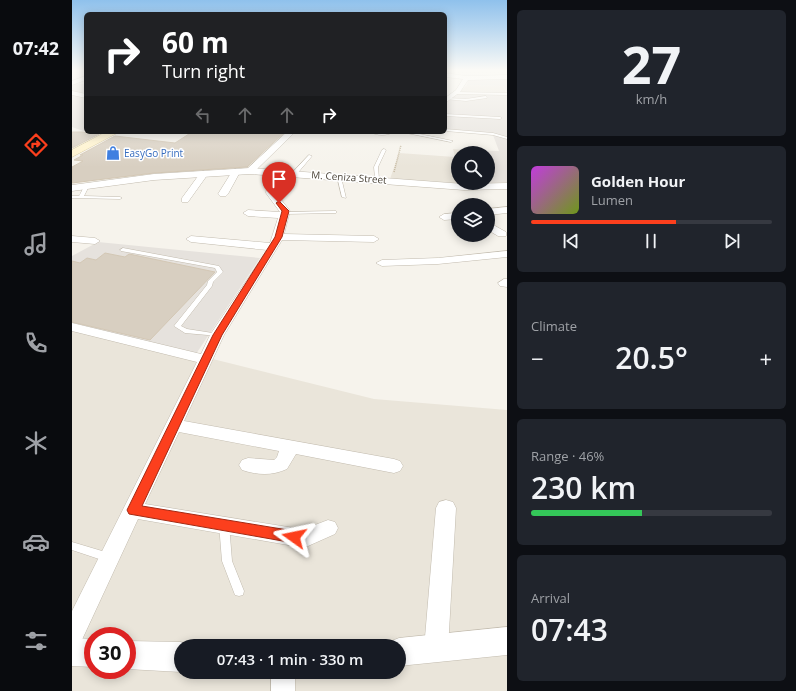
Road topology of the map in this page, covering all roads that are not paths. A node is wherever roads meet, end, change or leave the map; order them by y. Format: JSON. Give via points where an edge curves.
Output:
{"nodes":[{"id":1,"x":447,"y":115,"type":"edge"},
{"id":2,"x":500,"y":118,"type":"dead end"},
{"id":3,"x":447,"y":130,"type":"edge"},
{"id":4,"x":110,"y":134,"type":"edge"},
{"id":5,"x":289,"y":134,"type":"edge"},
{"id":6,"x":415,"y":134,"type":"edge"},
{"id":7,"x":507,"y":138,"type":"edge"},
{"id":8,"x":452,"y":141,"type":"dead end"},
{"id":9,"x":384,"y":150,"type":"dead end"},
{"id":10,"x":72,"y":154,"type":"edge"},
{"id":11,"x":310,"y":156,"type":"dead end"},
{"id":12,"x":250,"y":171,"type":"junction"},
{"id":13,"x":236,"y":172,"type":"junction"},
{"id":14,"x":273,"y":172,"type":"junction"},
{"id":15,"x":204,"y":174,"type":"junction"},
{"id":16,"x":294,"y":174,"type":"junction"},
{"id":17,"x":339,"y":177,"type":"junction"},
{"id":18,"x":377,"y":179,"type":"junction"},
{"id":19,"x":87,"y":186,"type":"junction"},
{"id":20,"x":507,"y":186,"type":"edge"},
{"id":21,"x":72,"y":188,"type":"edge"},
{"id":22,"x":222,"y":194,"type":"dead end"},
{"id":23,"x":81,"y":196,"type":"junction"},
{"id":24,"x":72,"y":197,"type":"edge"},
{"id":25,"x":344,"y":197,"type":"dead end"},
{"id":26,"x":120,"y":198,"type":"dead end"},
{"id":27,"x":185,"y":200,"type":"dead end"},
{"id":28,"x":507,"y":210,"type":"edge"},
{"id":29,"x":495,"y":211,"type":"edge"},
{"id":30,"x":334,"y":212,"type":"dead end"},
{"id":31,"x":248,"y":213,"type":"dead end"},
{"id":32,"x":285,"y":214,"type":"junction"},
{"id":33,"x":451,"y":216,"type":"edge"},
{"id":34,"x":444,"y":217,"type":"dead end"},
{"id":35,"x":495,"y":230,"type":"edge"},
{"id":36,"x":502,"y":234,"type":"dead end"},
{"id":37,"x":72,"y":239,"type":"edge"},
{"id":38,"x":191,"y":239,"type":"dead end"},
{"id":39,"x":374,"y":239,"type":"dead end"},
{"id":40,"x":95,"y":242,"type":"dead end"},
{"id":41,"x":276,"y":242,"type":"junction"},
{"id":42,"x":123,"y":250,"type":"dead end"},
{"id":43,"x":507,"y":254,"type":"edge"},
{"id":44,"x":382,"y":264,"type":"dead end"},
{"id":45,"x":72,"y":327,"type":"edge"},
{"id":46,"x":217,"y":335,"type":"junction"},
{"id":47,"x":205,"y":359,"type":"junction"},
{"id":48,"x":174,"y":425,"type":"junction"},
{"id":49,"x":288,"y":446,"type":"junction"},
{"id":50,"x":248,"y":465,"type":"dead end"},
{"id":51,"x":394,"y":466,"type":"dead end"},
{"id":52,"x":446,"y":508,"type":"dead end"},
{"id":53,"x":134,"y":510,"type":"junction"},
{"id":54,"x":224,"y":524,"type":"junction"},
{"id":55,"x":328,"y":528,"type":"dead end"},
{"id":56,"x":72,"y":546,"type":"edge"},
{"id":57,"x":110,"y":557,"type":"junction"},
{"id":58,"x":239,"y":591,"type":"dead end"},
{"id":59,"x":72,"y":636,"type":"edge"},
{"id":60,"x":507,"y":641,"type":"edge"},
{"id":61,"x":436,"y":649,"type":"junction"},
{"id":62,"x":406,"y":651,"type":"edge"},
{"id":63,"x":72,"y":652,"type":"edge"},
{"id":64,"x":84,"y":653,"type":"edge"},
{"id":65,"x":136,"y":655,"type":"edge"},
{"id":66,"x":174,"y":657,"type":"edge"},
{"id":67,"x":283,"y":679,"type":"edge"},
{"id":68,"x":283,"y":691,"type":"edge"}],
"edges":[{"from":1,"to":2,"type":"lane"},
{"from":3,"to":7,"type":"lane","via":[[493,134]]},
{"from":4,"to":10,"type":"main road"},
{"from":5,"to":12,"type":"street"},
{"from":6,"to":8,"type":"lane"},
{"from":9,"to":18,"type":"lane","via":[[376,167]]},
{"from":11,"to":16,"type":"lane"},
{"from":12,"to":13,"type":"street","name":"M. Ceniza Street"},
{"from":12,"to":14,"type":"street","name":"M. Ceniza Street"},
{"from":13,"to":15,"type":"street","name":"M. Ceniza Street"},
{"from":13,"to":22,"type":"street"},
{"from":14,"to":16,"type":"street","name":"M. Ceniza Street"},
{"from":14,"to":32,"type":"street","via":[[271,193]]},
{"from":15,"to":19,"type":"street","name":"M. Ceniza Street","via":[[154,177]]},
{"from":15,"to":27,"type":"street"},
{"from":16,"to":17,"type":"street","name":"M. Ceniza Street"},
{"from":17,"to":18,"type":"street","name":"M. Ceniza Street"},
{"from":17,"to":25,"type":"lane"},
{"from":18,"to":20,"type":"street","name":"M. Ceniza Street","via":[[464,186]]},
{"from":19,"to":21,"type":"street","name":"M. Ceniza Street"},
{"from":19,"to":23,"type":"lane"},
{"from":23,"to":24,"type":"lane"},
{"from":23,"to":26,"type":"lane"},
{"from":28,"to":29,"type":"street"},
{"from":30,"to":32,"type":"lane"},
{"from":31,"to":32,"type":"street"},
{"from":32,"to":41,"type":"street"},
{"from":33,"to":34,"type":"street"},
{"from":35,"to":36,"type":"street"},
{"from":37,"to":40,"type":"street"},
{"from":38,"to":41,"type":"street"},
{"from":39,"to":41,"type":"street"},
{"from":41,"to":46,"type":"street"},
{"from":42,"to":46,"type":"lane","via":[[217,267],[220,272],[178,326],[185,331]]},
{"from":43,"to":44,"type":"street"},
{"from":45,"to":47,"type":"street"},
{"from":46,"to":47,"type":"street"},
{"from":47,"to":48,"type":"street"},
{"from":48,"to":49,"type":"street"},
{"from":48,"to":53,"type":"street"},
{"from":49,"to":50,"type":"street","via":[[288,457],[282,464],[269,468]]},
{"from":49,"to":51,"type":"street"},
{"from":52,"to":61,"type":"street"},
{"from":53,"to":54,"type":"street"},
{"from":53,"to":57,"type":"street"},
{"from":54,"to":55,"type":"street","via":[[294,537],[308,536]]},
{"from":54,"to":58,"type":"lane","via":[[227,560]]},
{"from":56,"to":57,"type":"lane"},
{"from":57,"to":59,"type":"street"},
{"from":60,"to":61,"type":"street"},
{"from":61,"to":62,"type":"street"},
{"from":63,"to":64,"type":"street"},
{"from":65,"to":66,"type":"street"},
{"from":67,"to":68,"type":"street"}]}
